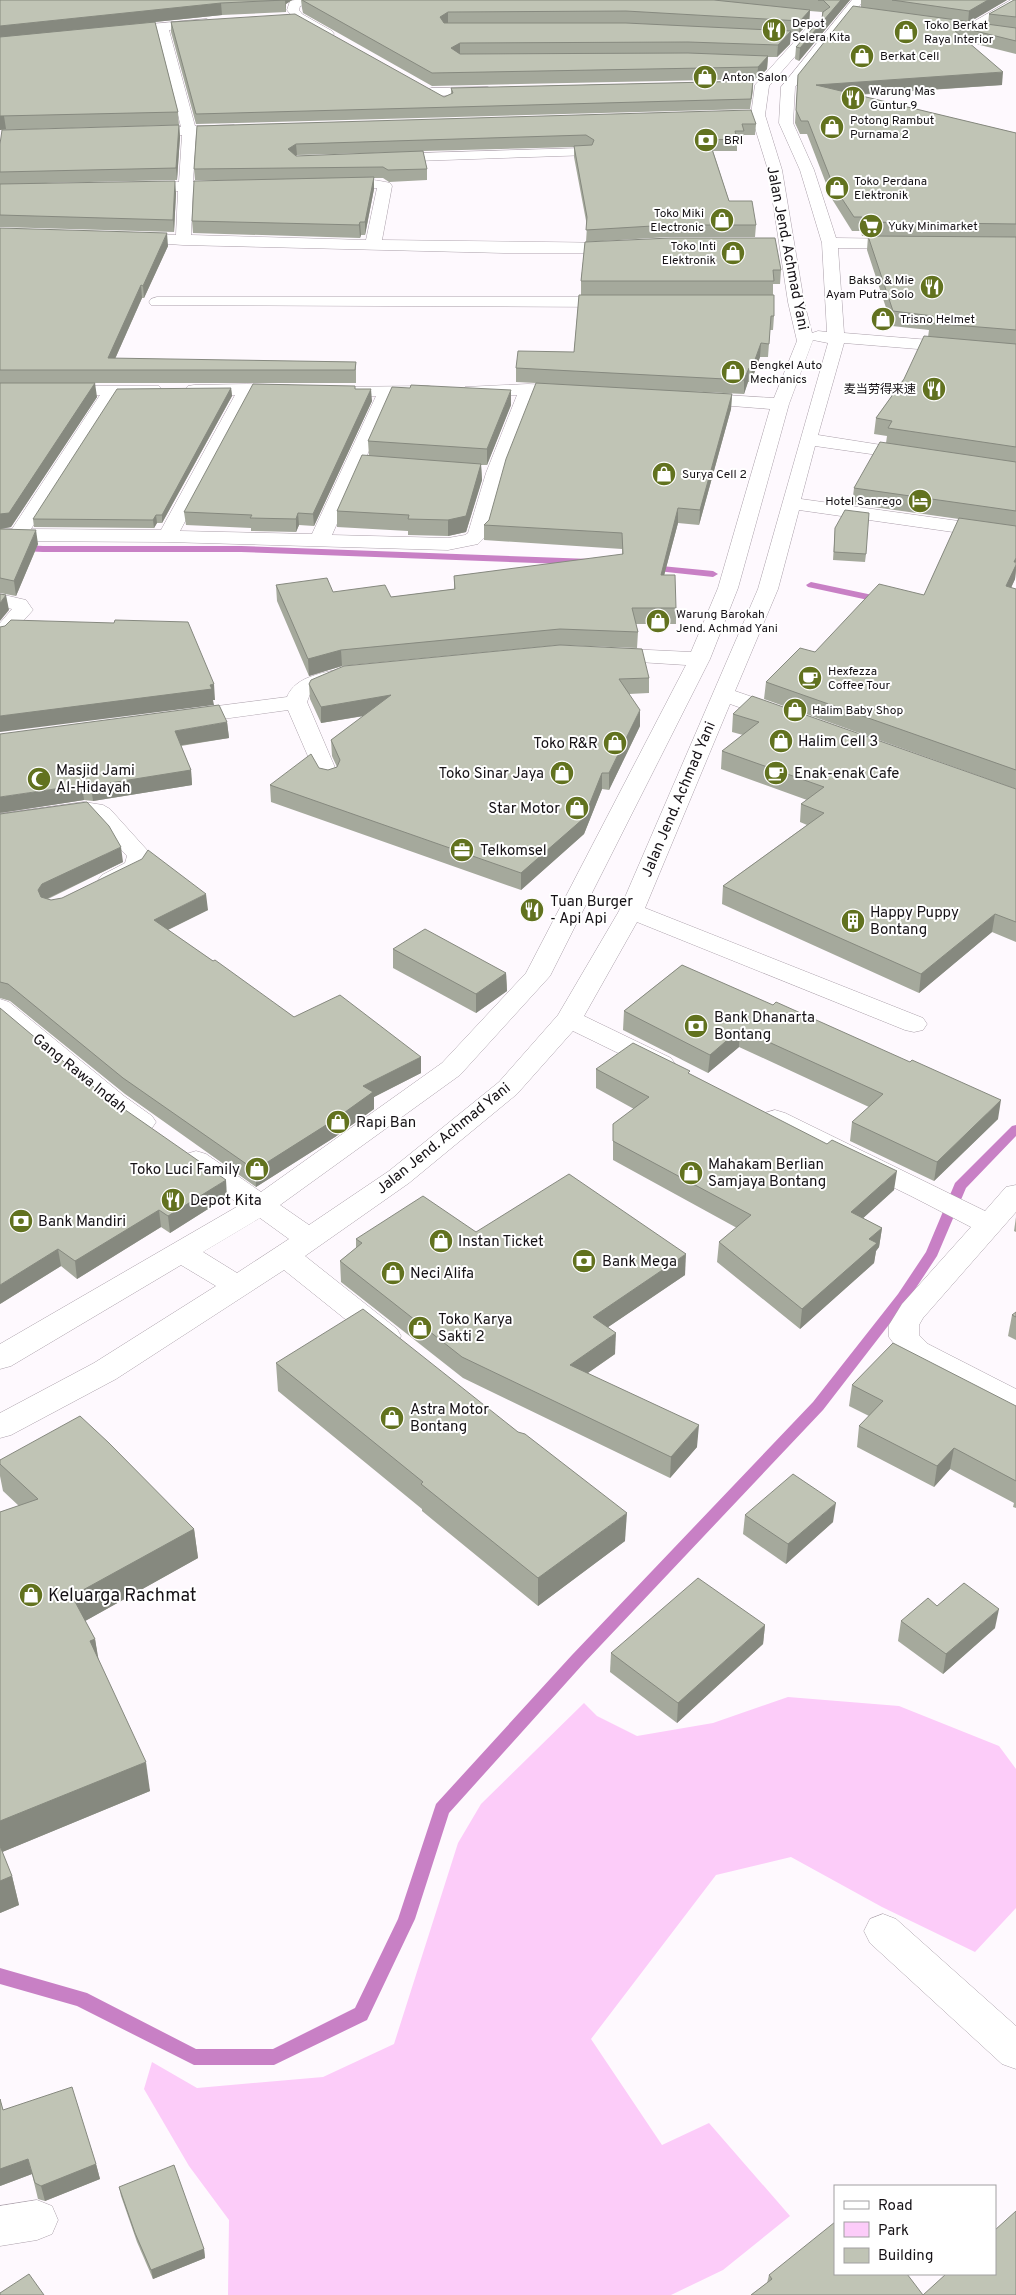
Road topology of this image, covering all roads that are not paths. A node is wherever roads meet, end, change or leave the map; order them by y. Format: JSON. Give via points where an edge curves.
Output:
{"nodes":[{"id":1,"x":310,"y":0,"type":"edge"},
{"id":2,"x":858,"y":0,"type":"edge"},
{"id":3,"x":1016,"y":2,"type":"edge"},
{"id":4,"x":848,"y":12,"type":"junction"},
{"id":5,"x":868,"y":14,"type":"edge"},
{"id":6,"x":802,"y":16,"type":"edge"},
{"id":7,"x":298,"y":17,"type":"junction"},
{"id":8,"x":279,"y":18,"type":"edge"},
{"id":9,"x":222,"y":21,"type":"edge"},
{"id":10,"x":162,"y":27,"type":"junction"},
{"id":11,"x":990,"y":30,"type":"edge"},
{"id":12,"x":104,"y":33,"type":"edge"},
{"id":13,"x":786,"y":37,"type":"edge"},
{"id":14,"x":804,"y":39,"type":"junction"},
{"id":15,"x":339,"y":40,"type":"edge"},
{"id":16,"x":761,"y":62,"type":"edge"},
{"id":17,"x":780,"y":63,"type":"junction"},
{"id":18,"x":805,"y":65,"type":"junction"},
{"id":19,"x":499,"y":91,"type":"edge"},
{"id":20,"x":455,"y":107,"type":"edge"},
{"id":21,"x":250,"y":129,"type":"edge"},
{"id":22,"x":189,"y":130,"type":"junction"},
{"id":23,"x":132,"y":132,"type":"edge"},
{"id":24,"x":586,"y":152,"type":"edge"},
{"id":25,"x":377,"y":158,"type":"edge"},
{"id":26,"x":318,"y":184,"type":"edge"},
{"id":27,"x":243,"y":185,"type":"edge"},
{"id":28,"x":187,"y":186,"type":"junction"},
{"id":29,"x":120,"y":187,"type":"edge"},
{"id":30,"x":116,"y":238,"type":"edge"},
{"id":31,"x":183,"y":240,"type":"junction"},
{"id":32,"x":830,"y":243,"type":"junction"},
{"id":33,"x":373,"y":244,"type":"junction"},
{"id":34,"x":768,"y":244,"type":"edge"},
{"id":35,"x":788,"y":244,"type":"junction"},
{"id":36,"x":919,"y":244,"type":"edge"},
{"id":37,"x":636,"y":247,"type":"edge"},
{"id":38,"x":157,"y":302,"type":"dead end"},
{"id":39,"x":629,"y":302,"type":"edge"},
{"id":40,"x":776,"y":302,"type":"edge"},
{"id":41,"x":796,"y":302,"type":"junction"},
{"id":42,"x":804,"y":338,"type":"junction"},
{"id":43,"x":836,"y":340,"type":"junction"},
{"id":44,"x":1016,"y":352,"type":"edge"},
{"id":45,"x":1016,"y":359,"type":"edge"},
{"id":46,"x":247,"y":389,"type":"junction"},
{"id":47,"x":0,"y":390,"type":"edge"},
{"id":48,"x":303,"y":390,"type":"edge"},
{"id":49,"x":322,"y":390,"type":"edge"},
{"id":50,"x":111,"y":391,"type":"junction"},
{"id":51,"x":387,"y":392,"type":"junction"},
{"id":52,"x":527,"y":392,"type":"junction"},
{"id":53,"x":585,"y":396,"type":"edge"},
{"id":54,"x":678,"y":402,"type":"edge"},
{"id":55,"x":779,"y":409,"type":"junction"},
{"id":56,"x":808,"y":439,"type":"junction"},
{"id":57,"x":931,"y":458,"type":"edge"},
{"id":58,"x":356,"y":463,"type":"junction"},
{"id":59,"x":374,"y":465,"type":"edge"},
{"id":60,"x":791,"y":503,"type":"junction"},
{"id":61,"x":9,"y":535,"type":"edge"},
{"id":62,"x":1016,"y":535,"type":"edge"},
{"id":63,"x":167,"y":536,"type":"junction"},
{"id":64,"x":320,"y":539,"type":"junction"},
{"id":65,"x":752,"y":573,"type":"junction"},
{"id":66,"x":0,"y":600,"type":"edge"},
{"id":67,"x":0,"y":635,"type":"edge"},
{"id":68,"x":585,"y":653,"type":"edge"},
{"id":69,"x":699,"y":659,"type":"junction"},
{"id":70,"x":361,"y":672,"type":"edge"},
{"id":71,"x":722,"y":694,"type":"junction"},
{"id":72,"x":296,"y":702,"type":"junction"},
{"id":73,"x":168,"y":719,"type":"edge"},
{"id":74,"x":805,"y":723,"type":"edge"},
{"id":75,"x":328,"y":777,"type":"edge"},
{"id":76,"x":0,"y":821,"type":"edge"},
{"id":77,"x":90,"y":890,"type":"edge"},
{"id":78,"x":631,"y":911,"type":"junction"},
{"id":79,"x":0,"y":1007,"type":"edge"},
{"id":80,"x":569,"y":1019,"type":"junction"},
{"id":81,"x":914,"y":1024,"type":"dead end"},
{"id":82,"x":683,"y":1074,"type":"edge"},
{"id":83,"x":754,"y":1108,"type":"edge"},
{"id":84,"x":1016,"y":1194,"type":"edge"},
{"id":85,"x":261,"y":1205,"type":"junction"},
{"id":86,"x":988,"y":1224,"type":"junction"},
{"id":87,"x":309,"y":1239,"type":"junction"},
{"id":88,"x":183,"y":1253,"type":"junction"},
{"id":89,"x":285,"y":1256,"type":"junction"},
{"id":90,"x":237,"y":1286,"type":"junction"},
{"id":91,"x":407,"y":1353,"type":"edge"},
{"id":92,"x":0,"y":1358,"type":"edge"},
{"id":93,"x":1016,"y":1402,"type":"edge"},
{"id":94,"x":0,"y":1428,"type":"edge"},
{"id":95,"x":882,"y":1931,"type":"dead end"},
{"id":96,"x":1016,"y":2051,"type":"edge"}],
"edges":[{"from":1,"to":7,"type":"street","via":[[294,4],[293,10]]},
{"from":2,"to":4,"type":"street","name":"Jalan Jend. Achmad Yani"},
{"from":3,"to":11,"type":"street","via":[[1004,11],[967,27]]},
{"from":4,"to":5,"type":"street"},
{"from":4,"to":18,"type":"street","name":"Jalan Jend. Achmad Yani"},
{"from":6,"to":14,"type":"street","name":"Jalan Jend. Achmad Yani","via":[[823,15]]},
{"from":7,"to":8,"type":"street"},
{"from":7,"to":15,"type":"street"},
{"from":9,"to":10,"type":"street"},
{"from":10,"to":12,"type":"street"},
{"from":10,"to":22,"type":"street"},
{"from":13,"to":14,"type":"street"},
{"from":14,"to":17,"type":"street","name":"Jalan Jend. Achmad Yani"},
{"from":16,"to":17,"type":"street"},
{"from":17,"to":18,"type":"street"},
{"from":17,"to":35,"type":"street","name":"Jalan Jend. Achmad Yani","via":[[757,86],[753,115],[775,170]]},
{"from":18,"to":32,"type":"street","name":"Jalan Jend. Achmad Yani","via":[[788,87],[786,123],[807,170]]},
{"from":19,"to":20,"type":"street","via":[[426,90]]},
{"from":21,"to":22,"type":"street"},
{"from":22,"to":23,"type":"street"},
{"from":22,"to":28,"type":"street"},
{"from":24,"to":25,"type":"street"},
{"from":26,"to":33,"type":"street","via":[[374,182],[385,186]]},
{"from":27,"to":28,"type":"street"},
{"from":28,"to":29,"type":"street"},
{"from":28,"to":31,"type":"street"},
{"from":30,"to":31,"type":"street"},
{"from":31,"to":33,"type":"street"},
{"from":32,"to":36,"type":"street"},
{"from":32,"to":43,"type":"street","name":"Jalan Jend. Achmad Yani"},
{"from":33,"to":37,"type":"street","via":[[504,248]]},
{"from":34,"to":35,"type":"street"},
{"from":35,"to":41,"type":"street","name":"Jalan Jend. Achmad Yani"},
{"from":38,"to":39,"type":"street"},
{"from":40,"to":41,"type":"street"},
{"from":41,"to":42,"type":"street","name":"Jalan Jend. Achmad Yani"},
{"from":42,"to":43,"type":"street"},
{"from":42,"to":55,"type":"street","name":"Jalan Jend. Achmad Yani"},
{"from":43,"to":44,"type":"street"},
{"from":43,"to":45,"type":"street"},
{"from":43,"to":56,"type":"street","name":"Jalan Jend. Achmad Yani"},
{"from":46,"to":48,"type":"street"},
{"from":46,"to":50,"type":"street"},
{"from":46,"to":63,"type":"street"},
{"from":47,"to":50,"type":"street"},
{"from":49,"to":51,"type":"street"},
{"from":50,"to":61,"type":"street"},
{"from":51,"to":52,"type":"street"},
{"from":51,"to":58,"type":"street"},
{"from":52,"to":53,"type":"street"},
{"from":52,"to":64,"type":"street","via":[[486,472],[477,535],[471,540],[448,544]]},
{"from":54,"to":55,"type":"street"},
{"from":55,"to":65,"type":"street","name":"Jalan Jend. Achmad Yani"},
{"from":56,"to":57,"type":"street"},
{"from":56,"to":60,"type":"street","name":"Jalan Jend. Achmad Yani"},
{"from":58,"to":59,"type":"street"},
{"from":58,"to":64,"type":"street"},
{"from":60,"to":62,"type":"street"},
{"from":60,"to":65,"type":"street","name":"Jalan Jend. Achmad Yani"},
{"from":61,"to":63,"type":"street"},
{"from":63,"to":64,"type":"street"},
{"from":65,"to":69,"type":"street","name":"Jalan Jend. Achmad Yani","via":[[728,588]]},
{"from":65,"to":71,"type":"street","name":"Jalan Jend. Achmad Yani","via":[[768,589]]},
{"from":66,"to":67,"type":"street","via":[[19,604],[23,610]]},
{"from":68,"to":69,"type":"street"},
{"from":69,"to":85,"type":"street","name":"Jalan Jend. Achmad Yani","via":[[537,976],[451,1069]]},
{"from":70,"to":72,"type":"street","via":[[321,680],[301,690]]},
{"from":71,"to":74,"type":"street"},
{"from":71,"to":78,"type":"street","name":"Jalan Jend. Achmad Yani"},
{"from":72,"to":73,"type":"street"},
{"from":72,"to":75,"type":"street"},
{"from":76,"to":77,"type":"street","via":[[84,809],[102,814],[139,855],[139,862],[135,868]]},
{"from":78,"to":80,"type":"street","name":"Jalan Jend. Achmad Yani"},
{"from":78,"to":81,"type":"street"},
{"from":79,"to":85,"type":"street","name":"Gang Rawa Indah","via":[[114,1102]]},
{"from":80,"to":82,"type":"street"},
{"from":80,"to":87,"type":"street","name":"Jalan Jend. Achmad Yani","via":[[508,1088],[399,1177]]},
{"from":83,"to":86,"type":"street"},
{"from":84,"to":86,"type":"street"},
{"from":85,"to":87,"type":"street","name":"Gang Rawa Indah"},
{"from":85,"to":88,"type":"street","name":"Jalan Jend. Achmad Yani"},
{"from":86,"to":93,"type":"street","via":[[912,1311],[904,1326],[904,1338],[917,1352]]},
{"from":87,"to":89,"type":"street","name":"Jalan Jend. Achmad Yani"},
{"from":88,"to":90,"type":"street"},
{"from":88,"to":92,"type":"street","name":"Jalan Jend. Achmad Yani"},
{"from":89,"to":90,"type":"street","name":"Jalan Jend. Achmad Yani"},
{"from":89,"to":91,"type":"street"},
{"from":90,"to":94,"type":"street","name":"Jalan Jend. Achmad Yani","via":[[105,1371]]},
{"from":95,"to":96,"type":"street"}]}
